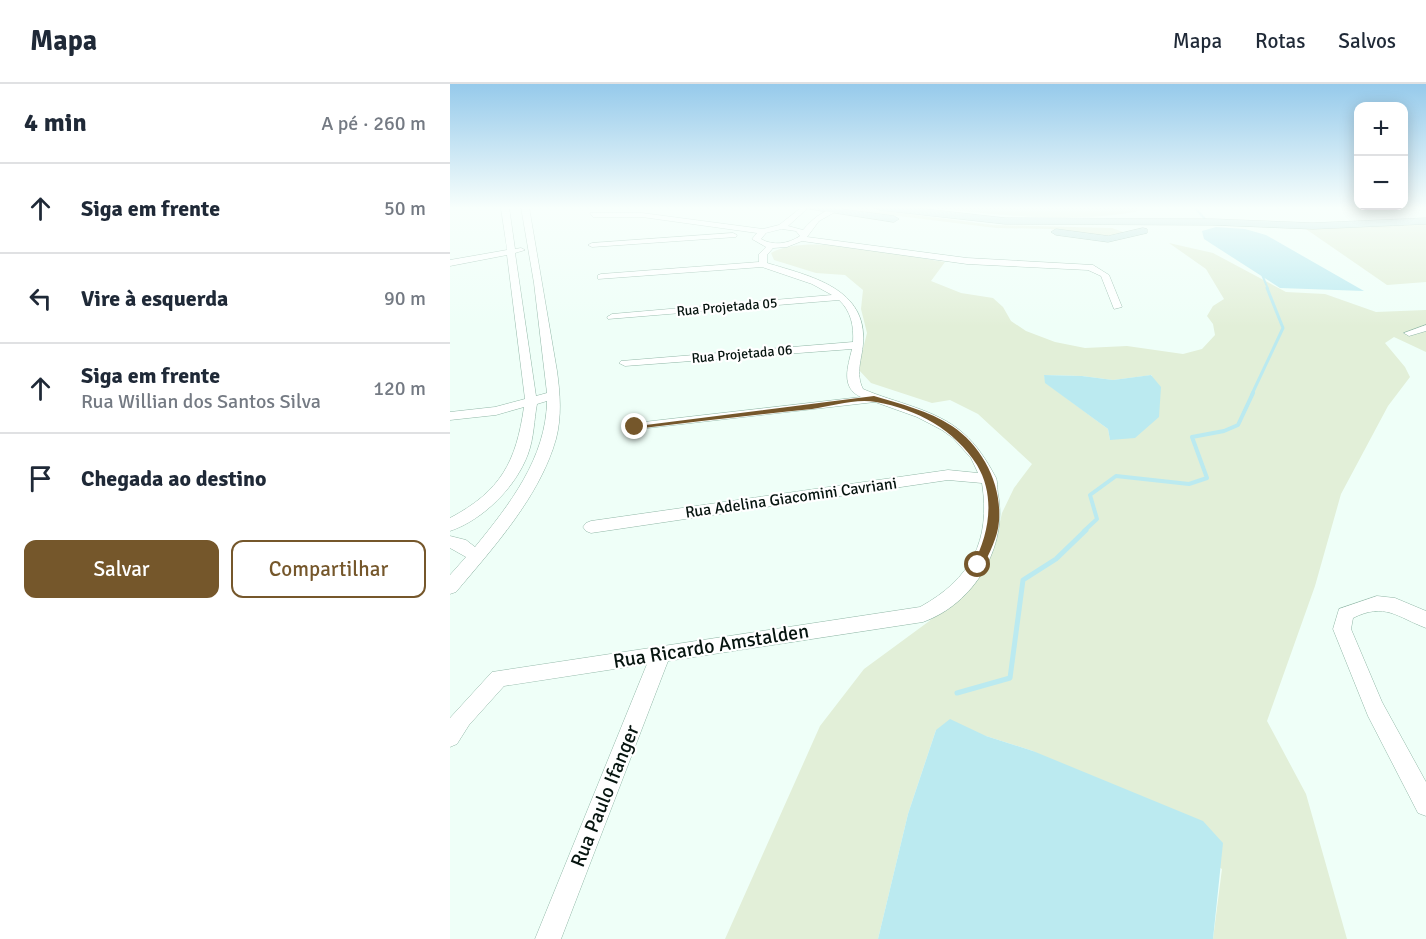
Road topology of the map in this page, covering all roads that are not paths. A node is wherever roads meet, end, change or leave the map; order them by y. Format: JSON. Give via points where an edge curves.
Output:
{"nodes":[{"id":1,"x":512,"y":247,"type":"edge"},
{"id":2,"x":770,"y":247,"type":"edge"},
{"id":3,"x":874,"y":247,"type":"edge"},
{"id":4,"x":534,"y":248,"type":"joint"},
{"id":5,"x":513,"y":252,"type":"junction"},
{"id":6,"x":450,"y":262,"type":"edge"},
{"id":7,"x":764,"y":264,"type":"junction"},
{"id":8,"x":601,"y":277,"type":"dead end"},
{"id":9,"x":842,"y":297,"type":"junction"},
{"id":10,"x":1117,"y":307,"type":"dead end"},
{"id":11,"x":612,"y":317,"type":"dead end"},
{"id":12,"x":1426,"y":328,"type":"edge"},
{"id":13,"x":1409,"y":333,"type":"dead end"},
{"id":14,"x":858,"y":345,"type":"junction"},
{"id":15,"x":625,"y":363,"type":"dead end"},
{"id":16,"x":554,"y":395,"type":"junction"},
{"id":17,"x":874,"y":399,"type":"junction"},
{"id":18,"x":531,"y":401,"type":"junction"},
{"id":19,"x":450,"y":416,"type":"edge"},
{"id":20,"x":635,"y":427,"type":"dead end"},
{"id":21,"x":990,"y":479,"type":"junction"},
{"id":22,"x":450,"y":525,"type":"edge"},
{"id":23,"x":591,"y":527,"type":"dead end"},
{"id":24,"x":450,"y":542,"type":"edge"},
{"id":25,"x":475,"y":556,"type":"junction"},
{"id":26,"x":450,"y":587,"type":"edge"},
{"id":27,"x":1426,"y":620,"type":"edge"},
{"id":28,"x":661,"y":654,"type":"junction"},
{"id":29,"x":450,"y":737,"type":"edge"},
{"id":30,"x":1426,"y":805,"type":"edge"},
{"id":31,"x":548,"y":939,"type":"edge"}],
"edges":[{"from":1,"to":5,"type":"street"},
{"from":2,"to":7,"type":"street","via":[[763,254]]},
{"from":3,"to":10,"type":"street","via":[[967,261],[1090,267],[1105,275]]},
{"from":4,"to":5,"type":"street"},
{"from":4,"to":16,"type":"street"},
{"from":5,"to":6,"type":"street"},
{"from":5,"to":18,"type":"street"},
{"from":7,"to":8,"type":"street"},
{"from":7,"to":9,"type":"street","via":[[825,285]]},
{"from":9,"to":11,"type":"street","name":"Rua Projetada 05"},
{"from":9,"to":14,"type":"street","via":[[858,322]]},
{"from":12,"to":13,"type":"street"},
{"from":14,"to":15,"type":"street","name":"Rua Projetada 06"},
{"from":14,"to":17,"type":"street","via":[[851,378],[858,391]]},
{"from":16,"to":18,"type":"street"},
{"from":16,"to":25,"type":"street","via":[[549,438],[536,471]]},
{"from":17,"to":20,"type":"street"},
{"from":17,"to":21,"type":"street","via":[[925,415],[949,428],[978,456]]},
{"from":18,"to":19,"type":"street","via":[[496,411]]},
{"from":18,"to":22,"type":"street","via":[[520,457],[496,492]]},
{"from":21,"to":23,"type":"street","name":"Rua Adelina Giacomini Cavriani","via":[[948,475]]},
{"from":21,"to":28,"type":"street","name":"Rua Ricardo Amstalden","via":[[994,520],[986,550],[978,565],[938,608],[923,614]]},
{"from":24,"to":25,"type":"street","via":[[460,544]]},
{"from":25,"to":26,"type":"street"},
{"from":27,"to":30,"type":"street","via":[[1377,602],[1362,604],[1345,614],[1342,629],[1375,709]]},
{"from":28,"to":29,"type":"street","name":"Rua Ricardo Amstalden","via":[[500,678],[462,718]]},
{"from":28,"to":31,"type":"street","name":"Rua Paulo Ifanger"}]}
